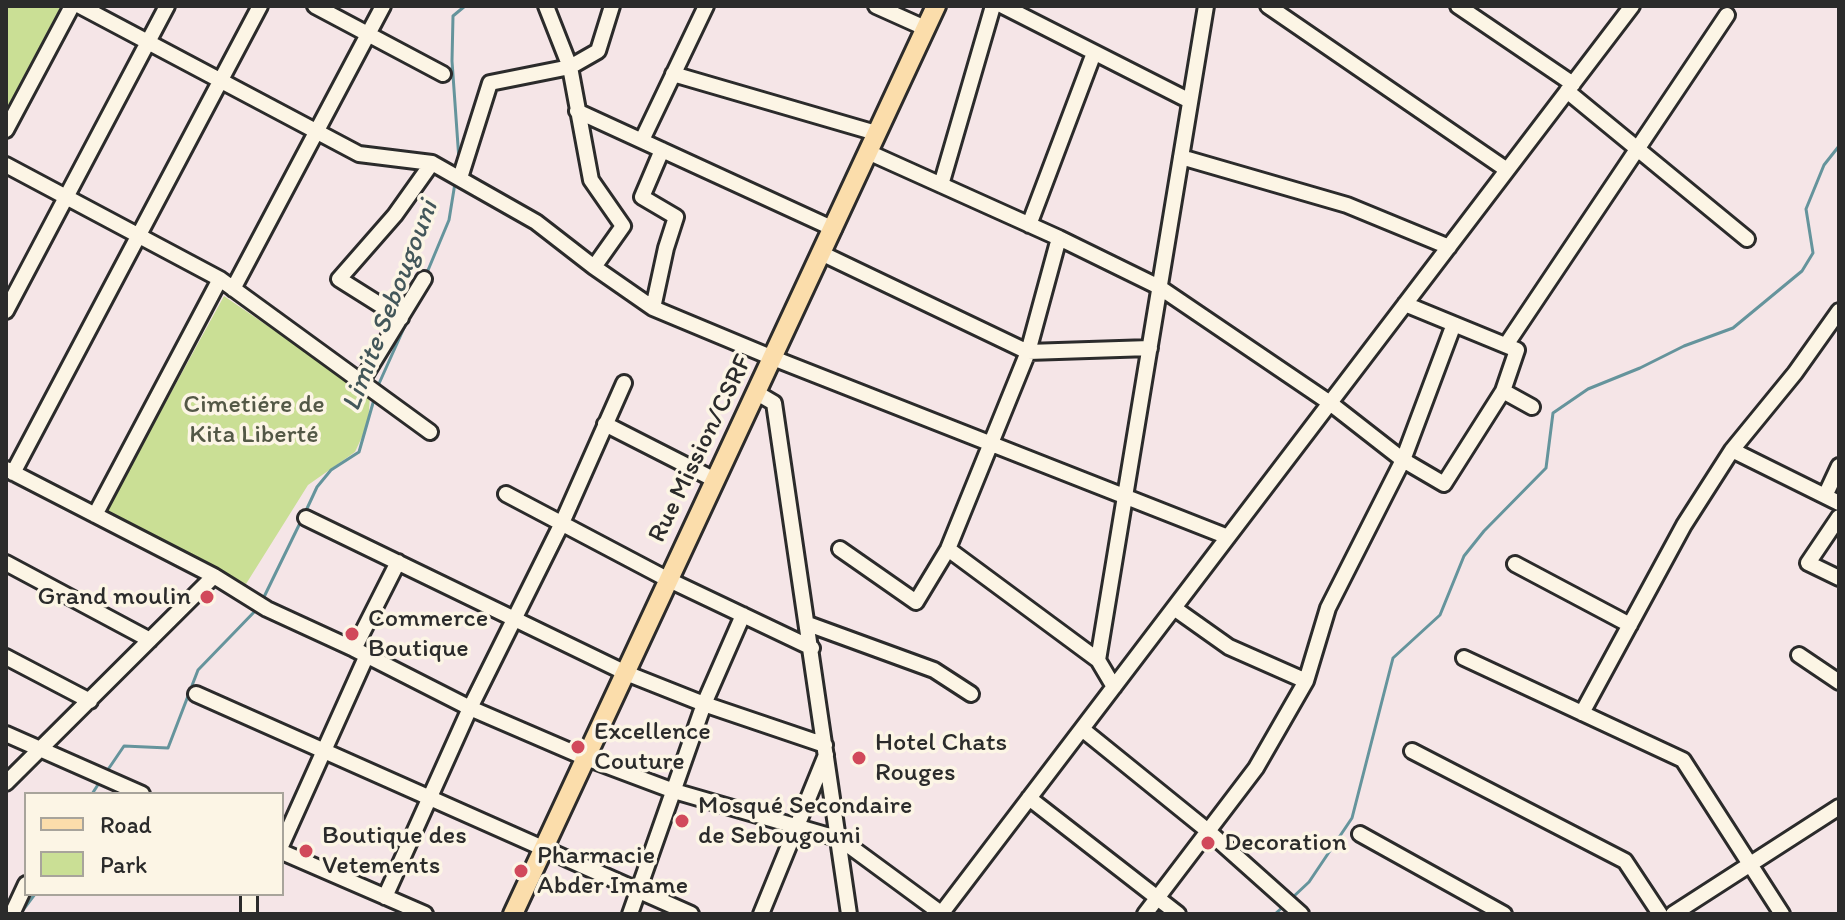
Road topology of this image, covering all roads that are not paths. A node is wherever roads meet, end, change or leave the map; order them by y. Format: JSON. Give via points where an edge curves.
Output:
{"nodes":[{"id":1,"x":72,"y":6,"type":"edge"},
{"id":2,"x":80,"y":6,"type":"edge"},
{"id":3,"x":167,"y":6,"type":"edge"},
{"id":4,"x":260,"y":6,"type":"edge"},
{"id":5,"x":315,"y":6,"type":"edge"},
{"id":6,"x":383,"y":6,"type":"edge"},
{"id":7,"x":546,"y":6,"type":"edge"},
{"id":8,"x":612,"y":6,"type":"edge"},
{"id":9,"x":706,"y":6,"type":"edge"},
{"id":10,"x":876,"y":6,"type":"edge"},
{"id":11,"x":936,"y":6,"type":"edge"},
{"id":12,"x":993,"y":6,"type":"edge"},
{"id":13,"x":1003,"y":6,"type":"edge"},
{"id":14,"x":1206,"y":6,"type":"edge"},
{"id":15,"x":1268,"y":6,"type":"edge"},
{"id":16,"x":1458,"y":6,"type":"edge"},
{"id":17,"x":1632,"y":6,"type":"edge"},
{"id":18,"x":1727,"y":15,"type":"dead end"},
{"id":19,"x":925,"y":28,"type":"junction"},
{"id":20,"x":368,"y":34,"type":"junction"},
{"id":21,"x":148,"y":42,"type":"junction"},
{"id":22,"x":1094,"y":53,"type":"junction"},
{"id":23,"x":570,"y":67,"type":"junction"},
{"id":24,"x":443,"y":74,"type":"dead end"},
{"id":25,"x":673,"y":74,"type":"junction"},
{"id":26,"x":221,"y":80,"type":"junction"},
{"id":27,"x":1570,"y":87,"type":"junction"},
{"id":28,"x":1190,"y":101,"type":"junction"},
{"id":29,"x":577,"y":111,"type":"junction"},
{"id":30,"x":6,"y":130,"type":"edge"},
{"id":31,"x":316,"y":131,"type":"junction"},
{"id":32,"x":876,"y":133,"type":"junction"},
{"id":33,"x":642,"y":140,"type":"junction"},
{"id":34,"x":1638,"y":149,"type":"junction"},
{"id":35,"x":662,"y":150,"type":"junction"},
{"id":36,"x":868,"y":152,"type":"junction"},
{"id":37,"x":1181,"y":157,"type":"junction"},
{"id":38,"x":432,"y":163,"type":"junction"},
{"id":39,"x":6,"y":165,"type":"edge"},
{"id":40,"x":1507,"y":170,"type":"junction"},
{"id":41,"x":460,"y":178,"type":"junction"},
{"id":42,"x":941,"y":185,"type":"junction"},
{"id":43,"x":66,"y":197,"type":"junction"},
{"id":44,"x":1029,"y":225,"type":"junction"},
{"id":45,"x":834,"y":229,"type":"junction"},
{"id":46,"x":138,"y":236,"type":"junction"},
{"id":47,"x":1059,"y":238,"type":"junction"},
{"id":48,"x":1747,"y":239,"type":"dead end"},
{"id":49,"x":1449,"y":247,"type":"junction"},
{"id":50,"x":823,"y":254,"type":"junction"},
{"id":51,"x":594,"y":267,"type":"junction"},
{"id":52,"x":220,"y":279,"type":"junction"},
{"id":53,"x":424,"y":279,"type":"dead end"},
{"id":54,"x":1159,"y":287,"type":"junction"},
{"id":55,"x":233,"y":289,"type":"junction"},
{"id":56,"x":1405,"y":304,"type":"junction"},
{"id":57,"x":653,"y":308,"type":"junction"},
{"id":58,"x":6,"y":311,"type":"edge"},
{"id":59,"x":1839,"y":311,"type":"edge"},
{"id":60,"x":401,"y":318,"type":"junction"},
{"id":61,"x":1454,"y":324,"type":"junction"},
{"id":62,"x":1506,"y":345,"type":"junction"},
{"id":63,"x":1150,"y":348,"type":"junction"},
{"id":64,"x":1028,"y":352,"type":"junction"},
{"id":65,"x":773,"y":358,"type":"junction"},
{"id":66,"x":361,"y":382,"type":"junction"},
{"id":67,"x":624,"y":383,"type":"dead end"},
{"id":68,"x":1503,"y":391,"type":"junction"},
{"id":69,"x":757,"y":393,"type":"junction"},
{"id":70,"x":1330,"y":403,"type":"junction"},
{"id":71,"x":1532,"y":407,"type":"dead end"},
{"id":72,"x":605,"y":424,"type":"junction"},
{"id":73,"x":430,"y":432,"type":"dead end"},
{"id":74,"x":991,"y":443,"type":"junction"},
{"id":75,"x":1732,"y":450,"type":"junction"},
{"id":76,"x":1403,"y":460,"type":"junction"},
{"id":77,"x":1839,"y":466,"type":"edge"},
{"id":78,"x":9,"y":471,"type":"edge"},
{"id":79,"x":715,"y":480,"type":"junction"},
{"id":80,"x":506,"y":494,"type":"dead end"},
{"id":81,"x":1125,"y":494,"type":"junction"},
{"id":82,"x":1825,"y":496,"type":"junction"},
{"id":83,"x":1839,"y":503,"type":"edge"},
{"id":84,"x":95,"y":515,"type":"junction"},
{"id":85,"x":1839,"y":517,"type":"edge"},
{"id":86,"x":306,"y":518,"type":"dead end"},
{"id":87,"x":562,"y":523,"type":"junction"},
{"id":88,"x":1228,"y":537,"type":"junction"},
{"id":89,"x":840,"y":549,"type":"dead end"},
{"id":90,"x":948,"y":549,"type":"junction"},
{"id":91,"x":398,"y":562,"type":"junction"},
{"id":92,"x":6,"y":563,"type":"edge"},
{"id":93,"x":1515,"y":564,"type":"dead end"},
{"id":94,"x":214,"y":576,"type":"junction"},
{"id":95,"x":1839,"y":578,"type":"edge"},
{"id":96,"x":667,"y":579,"type":"junction"},
{"id":97,"x":1174,"y":608,"type":"junction"},
{"id":98,"x":743,"y":615,"type":"junction"},
{"id":99,"x":513,"y":616,"type":"junction"},
{"id":100,"x":808,"y":624,"type":"junction"},
{"id":101,"x":1630,"y":625,"type":"junction"},
{"id":102,"x":150,"y":640,"type":"junction"},
{"id":103,"x":812,"y":648,"type":"junction"},
{"id":104,"x":360,"y":652,"type":"junction"},
{"id":105,"x":1799,"y":655,"type":"dead end"},
{"id":106,"x":6,"y":657,"type":"edge"},
{"id":107,"x":1464,"y":658,"type":"dead end"},
{"id":108,"x":1098,"y":660,"type":"junction"},
{"id":109,"x":626,"y":673,"type":"junction"},
{"id":110,"x":1306,"y":681,"type":"junction"},
{"id":111,"x":1839,"y":682,"type":"edge"},
{"id":112,"x":1114,"y":687,"type":"junction"},
{"id":113,"x":196,"y":694,"type":"dead end"},
{"id":114,"x":971,"y":694,"type":"dead end"},
{"id":115,"x":90,"y":701,"type":"junction"},
{"id":116,"x":704,"y":704,"type":"junction"},
{"id":117,"x":470,"y":708,"type":"junction"},
{"id":118,"x":1582,"y":713,"type":"junction"},
{"id":119,"x":1082,"y":729,"type":"junction"},
{"id":120,"x":6,"y":734,"type":"edge"},
{"id":121,"x":43,"y":749,"type":"junction"},
{"id":122,"x":825,"y":750,"type":"junction"},
{"id":123,"x":324,"y":751,"type":"junction"},
{"id":124,"x":1412,"y":751,"type":"dead end"},
{"id":125,"x":586,"y":758,"type":"junction"},
{"id":126,"x":6,"y":783,"type":"edge"},
{"id":127,"x":674,"y":791,"type":"junction"},
{"id":128,"x":137,"y":792,"type":"edge"},
{"id":129,"x":429,"y":798,"type":"junction"},
{"id":130,"x":1029,"y":798,"type":"junction"},
{"id":131,"x":1839,"y":807,"type":"edge"},
{"id":132,"x":795,"y":825,"type":"junction"},
{"id":133,"x":1208,"y":831,"type":"junction"},
{"id":134,"x":1360,"y":834,"type":"dead end"},
{"id":135,"x":840,"y":839,"type":"junction"},
{"id":136,"x":284,"y":840,"type":"edge"},
{"id":137,"x":544,"y":849,"type":"junction"},
{"id":138,"x":284,"y":853,"type":"edge"},
{"id":139,"x":1750,"y":864,"type":"junction"},
{"id":140,"x":24,"y":888,"type":"edge"},
{"id":141,"x":639,"y":891,"type":"junction"},
{"id":142,"x":385,"y":897,"type":"junction"},
{"id":143,"x":1157,"y":897,"type":"junction"},
{"id":144,"x":1298,"y":912,"type":"edge"},
{"id":145,"x":12,"y":914,"type":"edge"},
{"id":146,"x":425,"y":914,"type":"edge"},
{"id":147,"x":513,"y":914,"type":"edge"},
{"id":148,"x":630,"y":914,"type":"edge"},
{"id":149,"x":691,"y":914,"type":"edge"},
{"id":150,"x":761,"y":914,"type":"edge"},
{"id":151,"x":849,"y":914,"type":"edge"},
{"id":152,"x":941,"y":914,"type":"edge"},
{"id":153,"x":1145,"y":914,"type":"edge"},
{"id":154,"x":1178,"y":914,"type":"edge"},
{"id":155,"x":1504,"y":914,"type":"edge"},
{"id":156,"x":1660,"y":914,"type":"edge"},
{"id":157,"x":1673,"y":914,"type":"edge"},
{"id":158,"x":1782,"y":914,"type":"edge"}],
"edges":[{"from":1,"to":30,"type":"street"},
{"from":2,"to":21,"type":"street"},
{"from":3,"to":21,"type":"street"},
{"from":4,"to":26,"type":"street"},
{"from":5,"to":20,"type":"street"},
{"from":6,"to":20,"type":"street"},
{"from":7,"to":23,"type":"street"},
{"from":8,"to":23,"type":"street","via":[[598,51]]},
{"from":9,"to":25,"type":"street"},
{"from":10,"to":19,"type":"street"},
{"from":11,"to":19,"type":"main road","name":"Rue Mission/CSRF"},
{"from":12,"to":42,"type":"street"},
{"from":13,"to":22,"type":"street"},
{"from":14,"to":28,"type":"street"},
{"from":15,"to":40,"type":"street"},
{"from":16,"to":27,"type":"street"},
{"from":17,"to":27,"type":"street"},
{"from":18,"to":34,"type":"street"},
{"from":19,"to":32,"type":"main road","name":"Rue Mission/CSRF"},
{"from":20,"to":24,"type":"street"},
{"from":20,"to":31,"type":"street"},
{"from":21,"to":26,"type":"street"},
{"from":21,"to":43,"type":"street"},
{"from":22,"to":28,"type":"street"},
{"from":22,"to":44,"type":"street"},
{"from":23,"to":29,"type":"street"},
{"from":23,"to":41,"type":"street","via":[[490,83]]},
{"from":25,"to":32,"type":"street"},
{"from":25,"to":33,"type":"street"},
{"from":26,"to":31,"type":"street"},
{"from":26,"to":46,"type":"street"},
{"from":27,"to":34,"type":"street"},
{"from":27,"to":40,"type":"street"},
{"from":28,"to":37,"type":"street"},
{"from":29,"to":33,"type":"street"},
{"from":29,"to":51,"type":"street","via":[[591,180],[623,226]]},
{"from":31,"to":38,"type":"street","via":[[359,154]]},
{"from":31,"to":55,"type":"street"},
{"from":32,"to":36,"type":"main road","name":"Rue Mission/CSRF"},
{"from":33,"to":35,"type":"street"},
{"from":34,"to":48,"type":"street"},
{"from":34,"to":62,"type":"street"},
{"from":35,"to":45,"type":"street"},
{"from":35,"to":57,"type":"street","via":[[642,197],[676,217]]},
{"from":36,"to":42,"type":"street"},
{"from":36,"to":45,"type":"main road","name":"Rue Mission/CSRF"},
{"from":37,"to":49,"type":"street","via":[[1347,205]]},
{"from":37,"to":54,"type":"street"},
{"from":38,"to":41,"type":"street"},
{"from":38,"to":60,"type":"street","via":[[339,279]]},
{"from":39,"to":43,"type":"street"},
{"from":40,"to":49,"type":"street"},
{"from":41,"to":51,"type":"street","via":[[536,222]]},
{"from":42,"to":44,"type":"street"},
{"from":43,"to":46,"type":"street"},
{"from":43,"to":58,"type":"street"},
{"from":44,"to":47,"type":"street"},
{"from":45,"to":50,"type":"main road","name":"Rue Mission/CSRF"},
{"from":46,"to":52,"type":"street"},
{"from":46,"to":78,"type":"street"},
{"from":47,"to":54,"type":"street"},
{"from":47,"to":64,"type":"street"},
{"from":49,"to":56,"type":"street"},
{"from":50,"to":64,"type":"street"},
{"from":50,"to":65,"type":"main road","name":"Rue Mission/CSRF"},
{"from":51,"to":57,"type":"street"},
{"from":52,"to":55,"type":"street"},
{"from":52,"to":84,"type":"street"},
{"from":53,"to":60,"type":"street"},
{"from":54,"to":63,"type":"street"},
{"from":54,"to":70,"type":"street"},
{"from":55,"to":66,"type":"street"},
{"from":56,"to":61,"type":"street"},
{"from":56,"to":70,"type":"street"},
{"from":57,"to":65,"type":"street"},
{"from":59,"to":75,"type":"street"},
{"from":60,"to":66,"type":"street"},
{"from":61,"to":62,"type":"street"},
{"from":61,"to":76,"type":"street"},
{"from":62,"to":68,"type":"street","via":[[1517,350]]},
{"from":63,"to":64,"type":"street"},
{"from":63,"to":81,"type":"street"},
{"from":64,"to":74,"type":"street"},
{"from":65,"to":69,"type":"main road","name":"Rue Mission/CSRF"},
{"from":65,"to":74,"type":"street"},
{"from":66,"to":73,"type":"street"},
{"from":67,"to":72,"type":"street"},
{"from":68,"to":71,"type":"street"},
{"from":68,"to":76,"type":"street","via":[[1444,484]]},
{"from":69,"to":79,"type":"main road","name":"Rue Mission/CSRF"},
{"from":69,"to":100,"type":"street","via":[[774,403]]},
{"from":70,"to":76,"type":"street"},
{"from":70,"to":88,"type":"street"},
{"from":72,"to":79,"type":"street"},
{"from":72,"to":87,"type":"street"},
{"from":74,"to":81,"type":"street"},
{"from":74,"to":90,"type":"street"},
{"from":75,"to":82,"type":"street"},
{"from":75,"to":101,"type":"street"},
{"from":76,"to":110,"type":"street","via":[[1328,608]]},
{"from":77,"to":82,"type":"street"},
{"from":78,"to":84,"type":"street"},
{"from":79,"to":96,"type":"main road","name":"Rue Mission/CSRF"},
{"from":80,"to":87,"type":"street"},
{"from":81,"to":88,"type":"street"},
{"from":81,"to":108,"type":"street"},
{"from":82,"to":83,"type":"street"},
{"from":84,"to":94,"type":"street"},
{"from":85,"to":95,"type":"street","via":[[1808,563]]},
{"from":86,"to":91,"type":"street"},
{"from":87,"to":96,"type":"street"},
{"from":87,"to":99,"type":"street"},
{"from":88,"to":97,"type":"street"},
{"from":89,"to":90,"type":"street","via":[[916,602]]},
{"from":90,"to":108,"type":"street"},
{"from":91,"to":99,"type":"street"},
{"from":91,"to":104,"type":"street"},
{"from":92,"to":102,"type":"street"},
{"from":93,"to":101,"type":"street"},
{"from":94,"to":102,"type":"street"},
{"from":94,"to":104,"type":"street","via":[[267,609]]},
{"from":96,"to":98,"type":"street"},
{"from":96,"to":109,"type":"main road","name":"Rue Mission/CSRF"},
{"from":97,"to":110,"type":"street","via":[[1229,647]]},
{"from":97,"to":112,"type":"street"},
{"from":98,"to":103,"type":"street"},
{"from":98,"to":116,"type":"street"},
{"from":99,"to":109,"type":"street"},
{"from":99,"to":117,"type":"street"},
{"from":100,"to":103,"type":"street"},
{"from":100,"to":114,"type":"street","via":[[934,670]]},
{"from":101,"to":118,"type":"street"},
{"from":102,"to":115,"type":"street"},
{"from":103,"to":122,"type":"street"},
{"from":104,"to":117,"type":"street"},
{"from":104,"to":123,"type":"street"},
{"from":105,"to":111,"type":"street"},
{"from":106,"to":115,"type":"street"},
{"from":107,"to":118,"type":"street"},
{"from":108,"to":112,"type":"street"},
{"from":109,"to":116,"type":"street"},
{"from":109,"to":125,"type":"main road","name":"Rue Mission/CSRF"},
{"from":110,"to":133,"type":"street","via":[[1256,768]]},
{"from":112,"to":119,"type":"street"},
{"from":113,"to":123,"type":"street"},
{"from":115,"to":121,"type":"street"},
{"from":116,"to":122,"type":"street"},
{"from":116,"to":127,"type":"street"},
{"from":117,"to":125,"type":"street"},
{"from":117,"to":129,"type":"street"},
{"from":118,"to":139,"type":"street","via":[[1683,760]]},
{"from":119,"to":130,"type":"street"},
{"from":119,"to":133,"type":"street"},
{"from":120,"to":121,"type":"street"},
{"from":121,"to":126,"type":"street"},
{"from":121,"to":128,"type":"street"},
{"from":122,"to":132,"type":"street"},
{"from":122,"to":135,"type":"street"},
{"from":123,"to":129,"type":"street"},
{"from":123,"to":136,"type":"street"},
{"from":124,"to":156,"type":"street","via":[[1625,861]]},
{"from":125,"to":127,"type":"street"},
{"from":125,"to":137,"type":"main road","name":"Rue Mission/CSRF"},
{"from":127,"to":132,"type":"street"},
{"from":127,"to":141,"type":"street"},
{"from":129,"to":137,"type":"street"},
{"from":129,"to":142,"type":"street"},
{"from":130,"to":143,"type":"street"},
{"from":130,"to":152,"type":"street"},
{"from":131,"to":139,"type":"street"},
{"from":132,"to":135,"type":"street"},
{"from":132,"to":150,"type":"street"},
{"from":133,"to":143,"type":"street"},
{"from":133,"to":144,"type":"street"},
{"from":134,"to":155,"type":"street"},
{"from":135,"to":151,"type":"street"},
{"from":135,"to":152,"type":"street"},
{"from":137,"to":141,"type":"street"},
{"from":137,"to":147,"type":"main road","name":"Rue Mission/CSRF"},
{"from":138,"to":142,"type":"street"},
{"from":139,"to":157,"type":"street"},
{"from":139,"to":158,"type":"street"},
{"from":140,"to":145,"type":"street"},
{"from":141,"to":148,"type":"street"},
{"from":141,"to":149,"type":"street"},
{"from":142,"to":146,"type":"street"},
{"from":143,"to":153,"type":"street"},
{"from":143,"to":154,"type":"street"}]}
